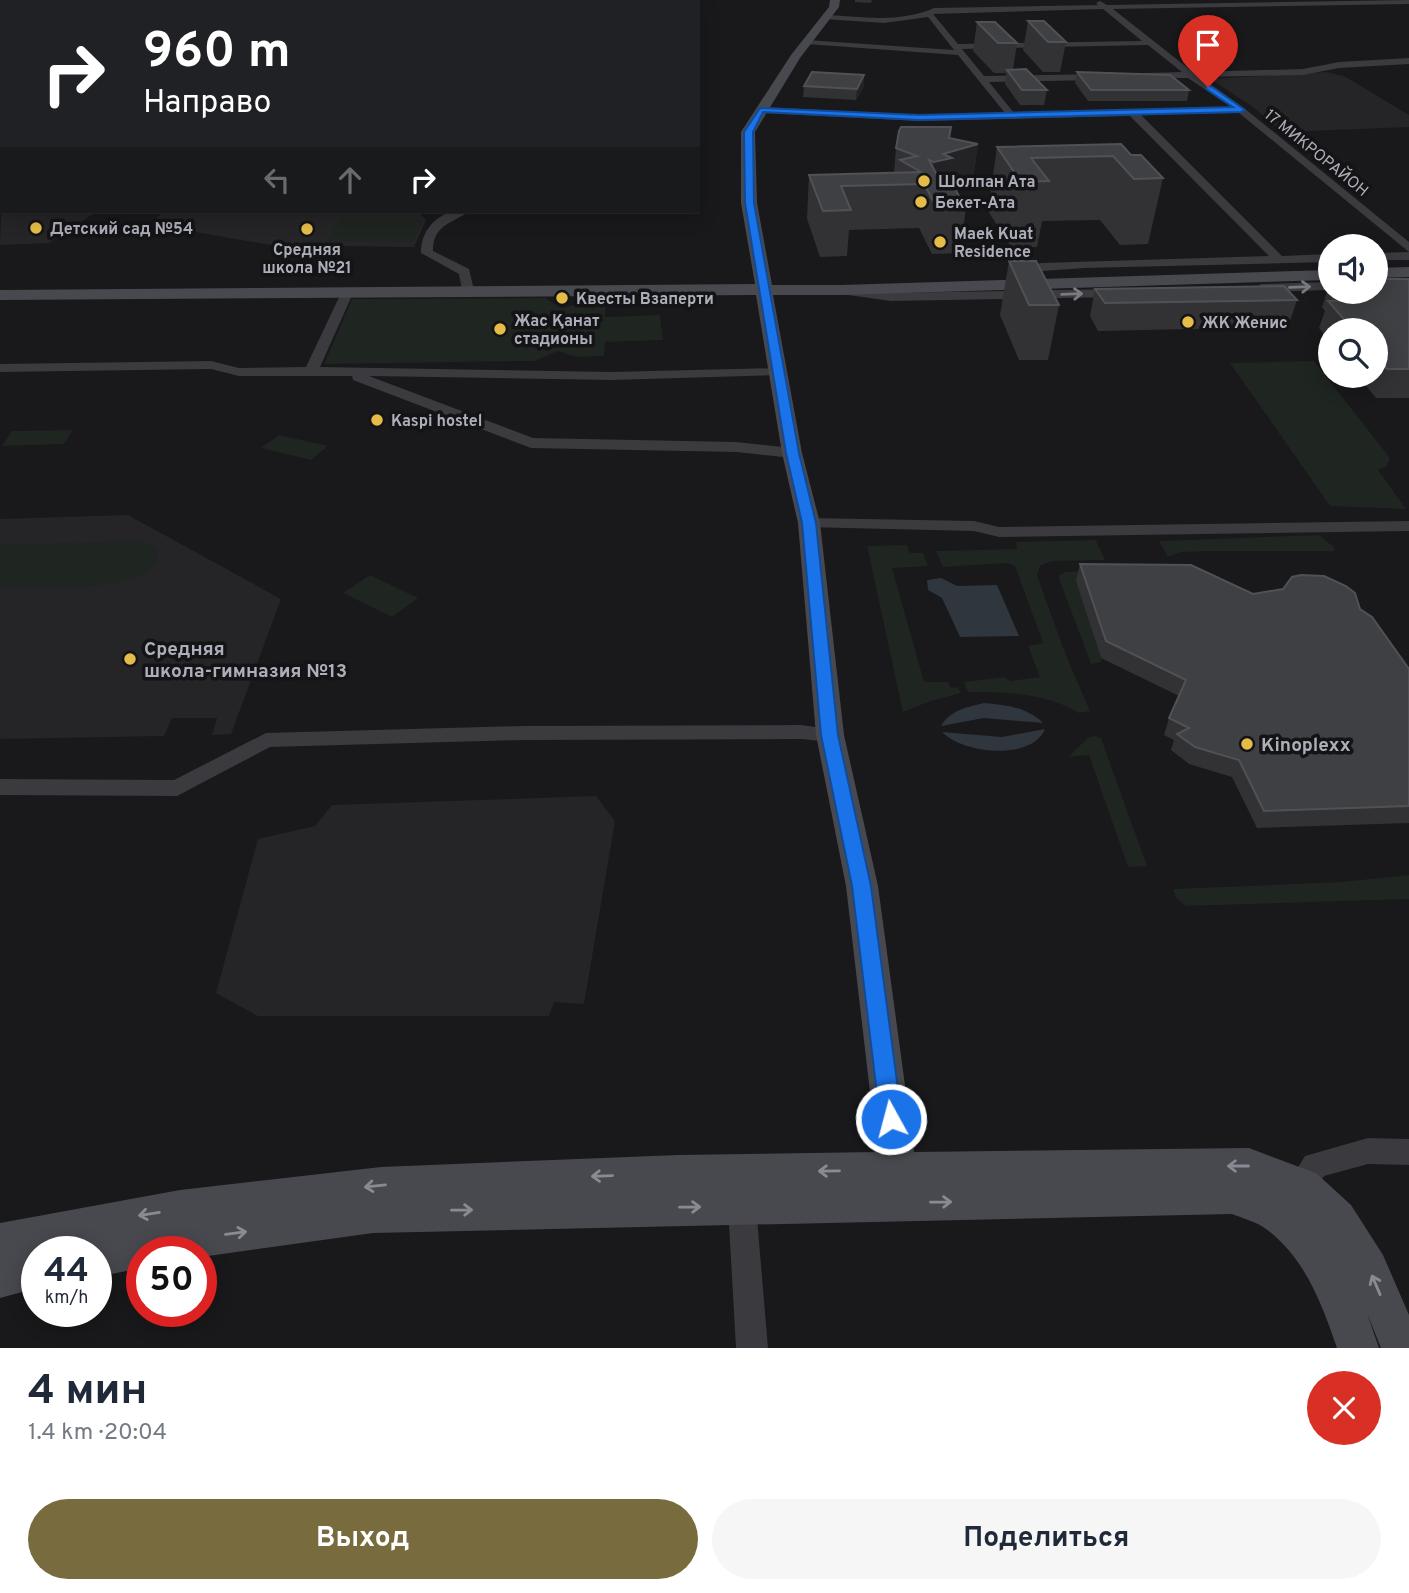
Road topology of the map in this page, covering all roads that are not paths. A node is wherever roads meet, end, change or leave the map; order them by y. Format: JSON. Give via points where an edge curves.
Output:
{"nodes":[{"id":1,"x":1123,"y":0,"type":"edge"},
{"id":2,"x":1182,"y":0,"type":"edge"},
{"id":3,"x":1227,"y":2,"type":"edge"},
{"id":4,"x":1409,"y":2,"type":"edge"},
{"id":5,"x":1101,"y":3,"type":"edge"},
{"id":6,"x":1165,"y":3,"type":"edge"},
{"id":7,"x":831,"y":8,"type":"edge"},
{"id":8,"x":930,"y":15,"type":"junction"},
{"id":9,"x":806,"y":42,"type":"junction"},
{"id":10,"x":1150,"y":43,"type":"junction"},
{"id":11,"x":959,"y":50,"type":"junction"},
{"id":12,"x":1409,"y":61,"type":"edge"},
{"id":13,"x":1192,"y":76,"type":"junction"},
{"id":14,"x":1108,"y":77,"type":"edge"},
{"id":15,"x":1130,"y":77,"type":"edge"},
{"id":16,"x":983,"y":79,"type":"junction"},
{"id":17,"x":760,"y":110,"type":"junction"},
{"id":18,"x":1241,"y":110,"type":"junction"},
{"id":19,"x":1132,"y":112,"type":"junction"},
{"id":20,"x":1012,"y":116,"type":"junction"},
{"id":21,"x":455,"y":214,"type":"edge"},
{"id":22,"x":1409,"y":248,"type":"edge"},
{"id":23,"x":1409,"y":256,"type":"edge"},
{"id":24,"x":1388,"y":257,"type":"edge"},
{"id":25,"x":1318,"y":258,"type":"edge"},
{"id":26,"x":1280,"y":260,"type":"junction"},
{"id":27,"x":1409,"y":263,"type":"edge"},
{"id":28,"x":1388,"y":264,"type":"edge"},
{"id":29,"x":1318,"y":265,"type":"edge"},
{"id":30,"x":1409,"y":272,"type":"edge"},
{"id":31,"x":1388,"y":273,"type":"edge"},
{"id":32,"x":1016,"y":274,"type":"junction"},
{"id":33,"x":1318,"y":275,"type":"edge"},
{"id":34,"x":1409,"y":284,"type":"edge"},
{"id":35,"x":1388,"y":285,"type":"edge"},
{"id":36,"x":765,"y":286,"type":"junction"},
{"id":37,"x":1318,"y":286,"type":"edge"},
{"id":38,"x":726,"y":288,"type":"joint"},
{"id":39,"x":468,"y":290,"type":"junction"},
{"id":40,"x":841,"y":290,"type":"junction"},
{"id":41,"x":348,"y":291,"type":"junction"},
{"id":42,"x":0,"y":295,"type":"edge"},
{"id":43,"x":0,"y":368,"type":"edge"},
{"id":44,"x":310,"y":371,"type":"junction"},
{"id":45,"x":345,"y":372,"type":"junction"},
{"id":46,"x":778,"y":372,"type":"junction"},
{"id":47,"x":792,"y":453,"type":"junction"},
{"id":48,"x":809,"y":523,"type":"junction"},
{"id":49,"x":1409,"y":526,"type":"edge"},
{"id":50,"x":830,"y":735,"type":"junction"},
{"id":51,"x":0,"y":788,"type":"edge"},
{"id":52,"x":1409,"y":1152,"type":"edge"},
{"id":53,"x":900,"y":1186,"type":"junction"},
{"id":54,"x":1291,"y":1200,"type":"junction"},
{"id":55,"x":742,"y":1206,"type":"junction"},
{"id":56,"x":0,"y":1243,"type":"edge"},
{"id":57,"x":112,"y":1254,"type":"edge"},
{"id":58,"x":21,"y":1272,"type":"edge"},
{"id":59,"x":0,"y":1278,"type":"edge"},
{"id":60,"x":752,"y":1348,"type":"edge"},
{"id":61,"x":1358,"y":1348,"type":"edge"},
{"id":62,"x":1402,"y":1348,"type":"edge"}],
"edges":[{"from":1,"to":6,"type":"street"},
{"from":2,"to":6,"type":"street"},
{"from":3,"to":4,"type":"street"},
{"from":3,"to":6,"type":"street"},
{"from":5,"to":6,"type":"street"},
{"from":5,"to":8,"type":"street","via":[[934,10]]},
{"from":5,"to":10,"type":"street","name":"17 МИКРОРАЙОН"},
{"from":7,"to":8,"type":"street","via":[[887,19]]},
{"from":7,"to":9,"type":"main road"},
{"from":8,"to":11,"type":"street"},
{"from":9,"to":11,"type":"street"},
{"from":9,"to":17,"type":"main road"},
{"from":10,"to":11,"type":"street"},
{"from":10,"to":13,"type":"street","name":"17 МИКРОРАЙОН"},
{"from":11,"to":16,"type":"street"},
{"from":12,"to":13,"type":"street","via":[[1303,72]]},
{"from":13,"to":15,"type":"street"},
{"from":13,"to":18,"type":"street","name":"17 МИКРОРАЙОН"},
{"from":14,"to":16,"type":"street"},
{"from":16,"to":20,"type":"street"},
{"from":17,"to":20,"type":"street","via":[[920,118]]},
{"from":17,"to":36,"type":"main road","via":[[748,132],[747,166]]},
{"from":18,"to":19,"type":"street"},
{"from":18,"to":22,"type":"street","name":"17 МИКРОРАЙОН"},
{"from":19,"to":20,"type":"street"},
{"from":19,"to":26,"type":"street"},
{"from":21,"to":39,"type":"street","via":[[435,225],[426,248],[427,253],[465,272]]},
{"from":23,"to":24,"type":"street"},
{"from":25,"to":26,"type":"street"},
{"from":26,"to":32,"type":"street","via":[[1085,264]]},
{"from":27,"to":28,"type":"street"},
{"from":29,"to":32,"type":"street"},
{"from":30,"to":31,"type":"main road"},
{"from":32,"to":36,"type":"street"},
{"from":33,"to":40,"type":"main road"},
{"from":34,"to":35,"type":"street"},
{"from":36,"to":38,"type":"main road"},
{"from":36,"to":40,"type":"main road"},
{"from":36,"to":46,"type":"main road"},
{"from":40,"to":37,"type":"street","one_way":true,"via":[[891,297],[980,297]]},
{"from":38,"to":39,"type":"street"},
{"from":39,"to":41,"type":"street"},
{"from":41,"to":42,"type":"street"},
{"from":41,"to":44,"type":"street"},
{"from":43,"to":44,"type":"street","via":[[211,365],[239,372]]},
{"from":44,"to":45,"type":"street"},
{"from":45,"to":46,"type":"street","via":[[611,376]]},
{"from":45,"to":47,"type":"street","via":[[531,443],[736,447]]},
{"from":46,"to":47,"type":"main road"},
{"from":47,"to":48,"type":"main road"},
{"from":48,"to":49,"type":"street","via":[[974,526],[999,532]]},
{"from":48,"to":50,"type":"main road"},
{"from":50,"to":51,"type":"street","via":[[529,733],[294,738],[260,743],[177,788]]},
{"from":50,"to":53,"type":"main road","via":[[862,886]]},
{"from":52,"to":54,"type":"street","via":[[1368,1151],[1315,1166]]},
{"from":53,"to":54,"type":"main road"},
{"from":53,"to":55,"type":"main road"},
{"from":53,"to":56,"type":"main road","one_way":true,"via":[[678,1173],[381,1185],[180,1209]]},
{"from":54,"to":61,"type":"main road","via":[[1339,1293]]},
{"from":62,"to":54,"type":"main road","one_way":true,"via":[[1369,1269],[1337,1219]]},
{"from":57,"to":55,"type":"main road","one_way":true,"via":[[373,1214]]},
{"from":55,"to":60,"type":"street"},
{"from":58,"to":59,"type":"main road"}]}
